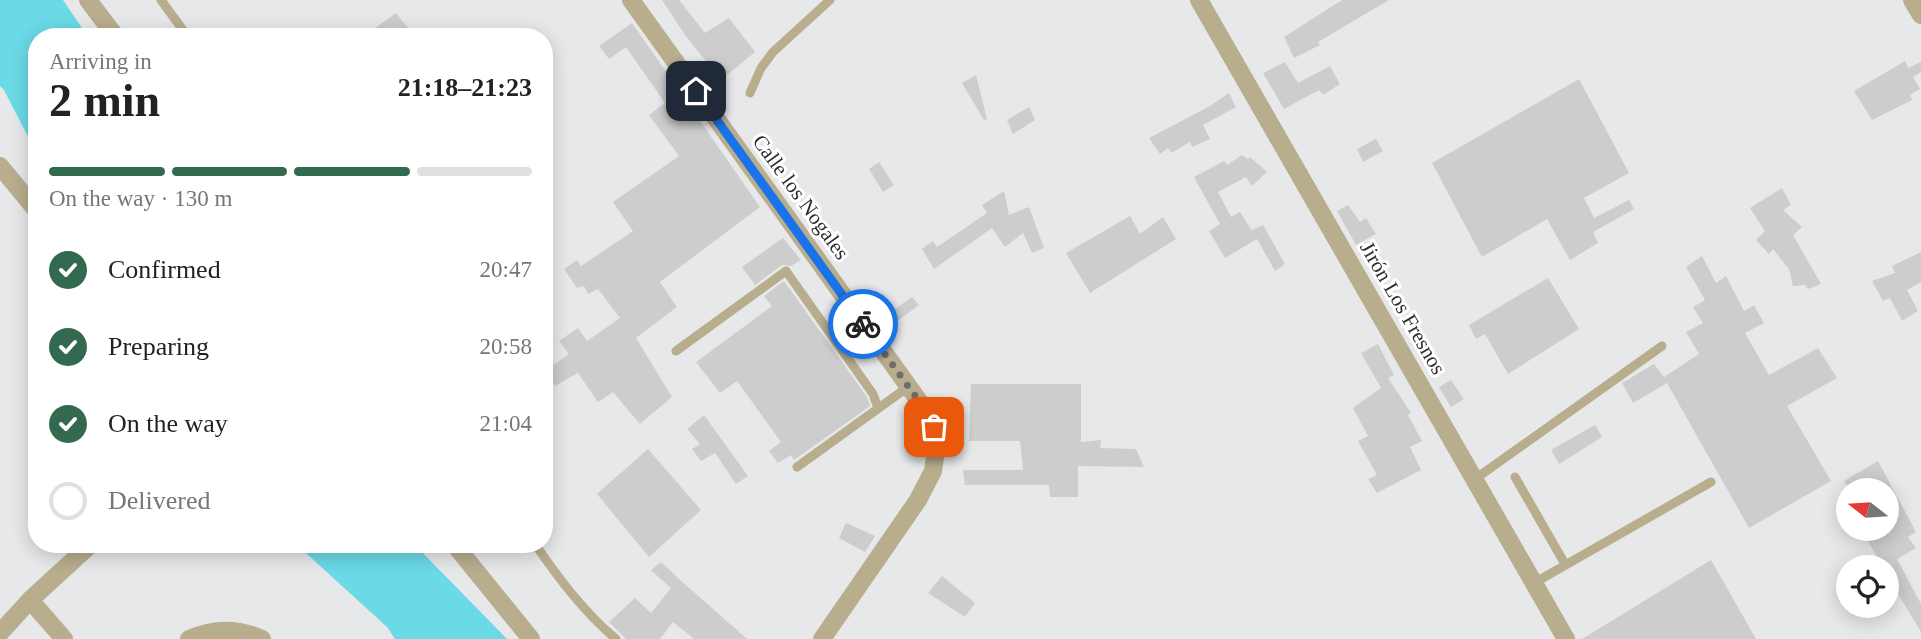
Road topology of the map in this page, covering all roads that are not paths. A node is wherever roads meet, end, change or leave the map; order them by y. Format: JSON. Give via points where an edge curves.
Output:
{"nodes":[{"id":1,"x":88,"y":0,"type":"edge"},
{"id":2,"x":161,"y":0,"type":"edge"},
{"id":3,"x":631,"y":0,"type":"edge"},
{"id":4,"x":830,"y":0,"type":"edge"},
{"id":5,"x":1199,"y":0,"type":"edge"},
{"id":6,"x":1912,"y":0,"type":"edge"},
{"id":7,"x":1921,"y":15,"type":"edge"},
{"id":8,"x":109,"y":28,"type":"edge"},
{"id":9,"x":181,"y":28,"type":"edge"},
{"id":10,"x":750,"y":93,"type":"dead end"},
{"id":11,"x":0,"y":166,"type":"edge"},
{"id":12,"x":28,"y":200,"type":"edge"},
{"id":13,"x":1662,"y":346,"type":"dead end"},
{"id":14,"x":676,"y":351,"type":"dead end"},
{"id":15,"x":908,"y":387,"type":"junction"},
{"id":16,"x":878,"y":408,"type":"junction"},
{"id":17,"x":797,"y":467,"type":"dead end"},
{"id":18,"x":1515,"y":478,"type":"dead end"},
{"id":19,"x":1475,"y":480,"type":"junction"},
{"id":20,"x":1711,"y":482,"type":"dead end"},
{"id":21,"x":81,"y":553,"type":"edge"},
{"id":22,"x":461,"y":553,"type":"edge"},
{"id":23,"x":541,"y":553,"type":"edge"},
{"id":24,"x":1565,"y":564,"type":"junction"},
{"id":25,"x":1534,"y":583,"type":"junction"},
{"id":26,"x":30,"y":600,"type":"junction"},
{"id":27,"x":0,"y":633,"type":"edge"},
{"id":28,"x":64,"y":639,"type":"edge"},
{"id":29,"x":189,"y":639,"type":"edge"},
{"id":30,"x":262,"y":639,"type":"edge"},
{"id":31,"x":531,"y":639,"type":"edge"},
{"id":32,"x":616,"y":639,"type":"edge"},
{"id":33,"x":822,"y":639,"type":"edge"},
{"id":34,"x":1566,"y":639,"type":"edge"}],
"edges":[{"from":1,"to":8,"type":"street"},
{"from":2,"to":9,"type":"lane"},
{"from":3,"to":15,"type":"street","name":"Calle los Nogales"},
{"from":4,"to":10,"type":"lane","via":[[773,52]]},
{"from":5,"to":19,"type":"street","name":"Jirón Los Fresnos"},
{"from":6,"to":7,"type":"street"},
{"from":11,"to":12,"type":"street"},
{"from":13,"to":19,"type":"lane"},
{"from":14,"to":16,"type":"lane","via":[[786,271],[873,394]]},
{"from":15,"to":16,"type":"lane"},
{"from":15,"to":33,"type":"street","name":"Calle los Nogales","via":[[934,427],[933,471]]},
{"from":16,"to":17,"type":"lane"},
{"from":18,"to":24,"type":"lane"},
{"from":19,"to":25,"type":"street","name":"Jirón Los Fresnos"},
{"from":20,"to":24,"type":"lane"},
{"from":21,"to":26,"type":"street"},
{"from":22,"to":31,"type":"street"},
{"from":23,"to":32,"type":"lane","via":[[569,592]]},
{"from":24,"to":25,"type":"lane"},
{"from":25,"to":34,"type":"street","name":"Jirón Los Fresnos"},
{"from":26,"to":27,"type":"street"},
{"from":26,"to":28,"type":"street"},
{"from":29,"to":30,"type":"street","via":[[223,630],[244,631]]}]}
